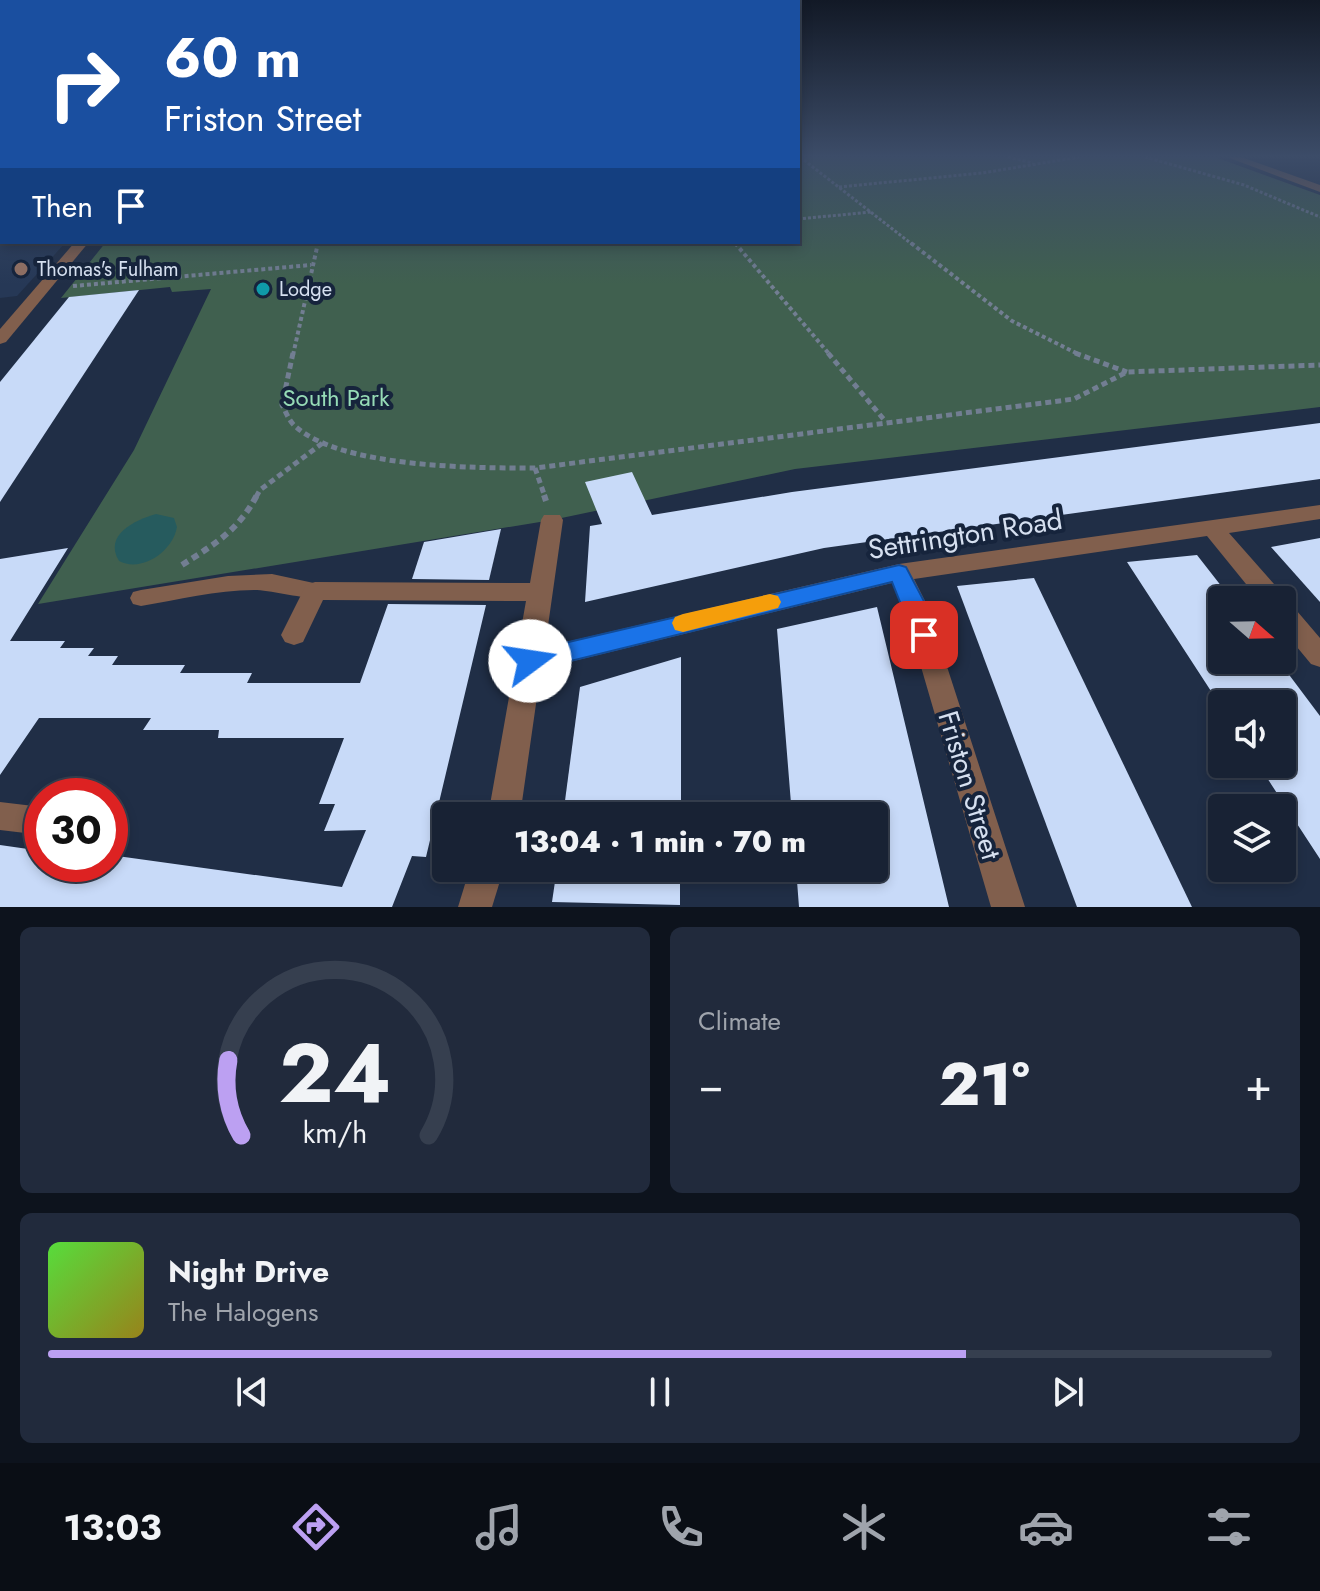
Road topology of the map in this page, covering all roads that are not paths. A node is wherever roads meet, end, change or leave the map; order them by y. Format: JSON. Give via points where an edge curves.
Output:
{"nodes":[{"id":1,"x":80,"y":244,"type":"edge"},
{"id":2,"x":0,"y":339,"type":"edge"},
{"id":3,"x":1320,"y":512,"type":"edge"},
{"id":4,"x":552,"y":520,"type":"road end"},
{"id":5,"x":1211,"y":526,"type":"junction"},
{"id":6,"x":899,"y":573,"type":"junction"},
{"id":7,"x":1261,"y":586,"type":"edge"},
{"id":8,"x":315,"y":591,"type":"junction"},
{"id":9,"x":541,"y":592,"type":"junction"},
{"id":10,"x":141,"y":598,"type":"dead end"},
{"id":11,"x":1296,"y":628,"type":"edge"},
{"id":12,"x":294,"y":635,"type":"dead end"},
{"id":13,"x":1320,"y":656,"type":"edge"},
{"id":14,"x":530,"y":661,"type":"junction"},
{"id":15,"x":506,"y":802,"type":"edge"},
{"id":16,"x":0,"y":816,"type":"edge"},
{"id":17,"x":24,"y":819,"type":"edge"},
{"id":18,"x":483,"y":882,"type":"edge"},
{"id":19,"x":475,"y":907,"type":"edge"},
{"id":20,"x":1008,"y":907,"type":"edge"}],
"edges":[{"from":1,"to":2,"type":"street"},
{"from":3,"to":5,"type":"street","name":"Settrington Road"},
{"from":4,"to":9,"type":"street"},
{"from":5,"to":6,"type":"street","name":"Settrington Road"},
{"from":5,"to":7,"type":"street"},
{"from":6,"to":14,"type":"street","name":"Settrington Road"},
{"from":6,"to":20,"type":"street","name":"Friston Street","via":[[915,605]]},
{"from":8,"to":9,"type":"street"},
{"from":8,"to":10,"type":"lane","via":[[251,581]]},
{"from":8,"to":12,"type":"street"},
{"from":9,"to":14,"type":"street"},
{"from":11,"to":13,"type":"street"},
{"from":14,"to":15,"type":"street"},
{"from":16,"to":17,"type":"lane"},
{"from":18,"to":19,"type":"street"}]}
